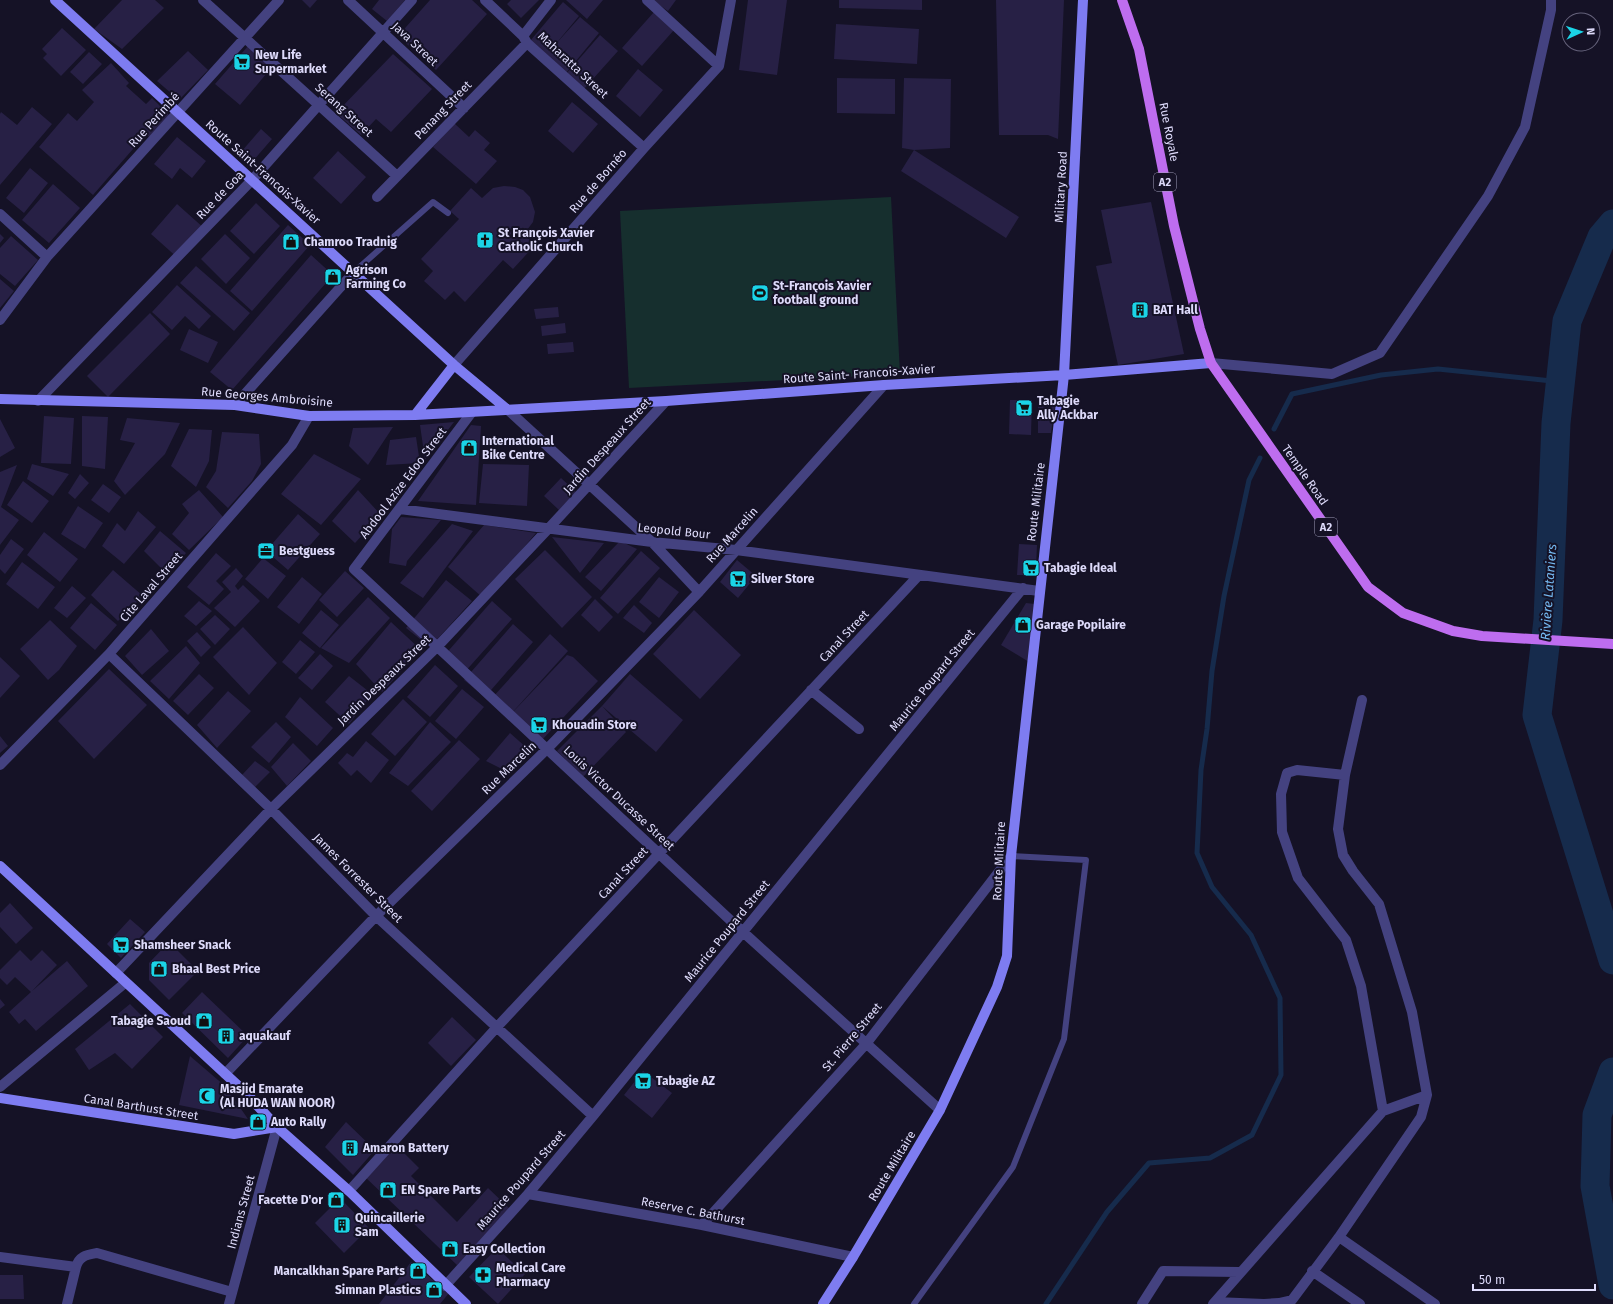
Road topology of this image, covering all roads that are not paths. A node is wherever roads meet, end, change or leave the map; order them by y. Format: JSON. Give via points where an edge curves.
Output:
{"nodes":[{"id":1,"x":55,"y":0,"type":"edge"},
{"id":2,"x":203,"y":0,"type":"edge"},
{"id":3,"x":280,"y":0,"type":"edge"},
{"id":4,"x":348,"y":0,"type":"edge"},
{"id":5,"x":412,"y":0,"type":"edge"},
{"id":6,"x":485,"y":0,"type":"edge"},
{"id":7,"x":551,"y":0,"type":"edge"},
{"id":8,"x":647,"y":0,"type":"edge"},
{"id":9,"x":731,"y":0,"type":"edge"},
{"id":10,"x":1083,"y":0,"type":"edge"},
{"id":11,"x":1122,"y":0,"type":"edge"},
{"id":12,"x":1552,"y":0,"type":"edge"},
{"id":13,"x":383,"y":32,"type":"junction"},
{"id":14,"x":245,"y":38,"type":"junction"},
{"id":15,"x":525,"y":39,"type":"junction"},
{"id":16,"x":720,"y":66,"type":"junction"},
{"id":17,"x":319,"y":105,"type":"junction"},
{"id":18,"x":464,"y":108,"type":"junction"},
{"id":19,"x":178,"y":112,"type":"junction"},
{"id":20,"x":644,"y":148,"type":"junction"},
{"id":21,"x":397,"y":176,"type":"junction"},
{"id":22,"x":252,"y":180,"type":"junction"},
{"id":23,"x":377,"y":197,"type":"dead end"},
{"id":24,"x":0,"y":214,"type":"edge"},
{"id":25,"x":448,"y":214,"type":"dead end"},
{"id":26,"x":47,"y":257,"type":"junction"},
{"id":27,"x":354,"y":272,"type":"junction"},
{"id":28,"x":0,"y":320,"type":"edge"},
{"id":29,"x":1211,"y":363,"type":"junction"},
{"id":30,"x":454,"y":365,"type":"junction"},
{"id":31,"x":1064,"y":375,"type":"junction"},
{"id":32,"x":884,"y":385,"type":"junction"},
{"id":33,"x":0,"y":400,"type":"edge"},
{"id":34,"x":666,"y":400,"type":"junction"},
{"id":35,"x":38,"y":401,"type":"junction"},
{"id":36,"x":235,"y":405,"type":"junction"},
{"id":37,"x":508,"y":410,"type":"junction"},
{"id":38,"x":472,"y":412,"type":"junction"},
{"id":39,"x":415,"y":415,"type":"junction"},
{"id":40,"x":309,"y":416,"type":"junction"},
{"id":41,"x":589,"y":485,"type":"junction"},
{"id":42,"x":400,"y":510,"type":"junction"},
{"id":43,"x":550,"y":528,"type":"junction"},
{"id":44,"x":652,"y":542,"type":"junction"},
{"id":45,"x":736,"y":550,"type":"junction"},
{"id":46,"x":354,"y":569,"type":"joint"},
{"id":47,"x":919,"y":574,"type":"junction"},
{"id":48,"x":1024,"y":588,"type":"junction"},
{"id":49,"x":1039,"y":591,"type":"junction"},
{"id":50,"x":699,"y":592,"type":"junction"},
{"id":51,"x":1613,"y":644,"type":"edge"},
{"id":52,"x":437,"y":647,"type":"junction"},
{"id":53,"x":109,"y":654,"type":"junction"},
{"id":54,"x":811,"y":690,"type":"junction"},
{"id":55,"x":1362,"y":700,"type":"dead end"},
{"id":56,"x":859,"y":728,"type":"dead end"},
{"id":57,"x":547,"y":749,"type":"junction"},
{"id":58,"x":0,"y":765,"type":"edge"},
{"id":59,"x":1346,"y":775,"type":"junction"},
{"id":60,"x":271,"y":808,"type":"junction"},
{"id":61,"x":659,"y":854,"type":"junction"},
{"id":62,"x":1011,"y":856,"type":"junction"},
{"id":63,"x":0,"y":866,"type":"edge"},
{"id":64,"x":376,"y":916,"type":"junction"},
{"id":65,"x":743,"y":932,"type":"junction"},
{"id":66,"x":116,"y":973,"type":"junction"},
{"id":67,"x":125,"y":983,"type":"junction"},
{"id":68,"x":497,"y":1027,"type":"junction"},
{"id":69,"x":866,"y":1044,"type":"junction"},
{"id":70,"x":225,"y":1074,"type":"junction"},
{"id":71,"x":0,"y":1087,"type":"edge"},
{"id":72,"x":1426,"y":1095,"type":"junction"},
{"id":73,"x":0,"y":1098,"type":"edge"},
{"id":74,"x":940,"y":1110,"type":"junction"},
{"id":75,"x":1383,"y":1111,"type":"junction"},
{"id":76,"x":593,"y":1116,"type":"junction"},
{"id":77,"x":277,"y":1127,"type":"junction"},
{"id":78,"x":349,"y":1192,"type":"junction"},
{"id":79,"x":528,"y":1194,"type":"junction"},
{"id":80,"x":702,"y":1226,"type":"junction"},
{"id":81,"x":1339,"y":1237,"type":"junction"},
{"id":82,"x":0,"y":1256,"type":"edge"},
{"id":83,"x":853,"y":1257,"type":"junction"},
{"id":84,"x":76,"y":1267,"type":"junction"},
{"id":85,"x":1312,"y":1271,"type":"junction"},
{"id":86,"x":1239,"y":1272,"type":"junction"},
{"id":87,"x":445,"y":1286,"type":"junction"},
{"id":88,"x":232,"y":1292,"type":"junction"},
{"id":89,"x":1214,"y":1303,"type":"edge"},
{"id":90,"x":67,"y":1304,"type":"edge"},
{"id":91,"x":229,"y":1304,"type":"edge"},
{"id":92,"x":466,"y":1304,"type":"edge"},
{"id":93,"x":823,"y":1304,"type":"edge"},
{"id":94,"x":914,"y":1304,"type":"edge"},
{"id":95,"x":1142,"y":1304,"type":"edge"},
{"id":96,"x":1360,"y":1304,"type":"edge"},
{"id":97,"x":1435,"y":1304,"type":"edge"}],
"edges":[{"from":1,"to":19,"type":"main road","name":"Route Saint-Francois-Xavier"},
{"from":2,"to":14,"type":"street","name":"Serang Street"},
{"from":3,"to":14,"type":"street","name":"Rue Perimbé"},
{"from":4,"to":13,"type":"street","name":"Java Street"},
{"from":5,"to":13,"type":"street","name":"Rue de Goa"},
{"from":6,"to":15,"type":"street","name":"Maharatta Street"},
{"from":7,"to":15,"type":"street","name":"Penang Street"},
{"from":8,"to":16,"type":"street"},
{"from":9,"to":16,"type":"street"},
{"from":10,"to":31,"type":"main road","name":"Military Road"},
{"from":11,"to":29,"type":"main road","name":"Rue Royale","number":"A2","via":[[1139,49],[1174,226]]},
{"from":12,"to":29,"type":"street","via":[[1525,127],[1488,196],[1380,353],[1332,374]]},
{"from":13,"to":17,"type":"street","name":"Rue de Goa"},
{"from":13,"to":18,"type":"street","name":"Java Street"},
{"from":14,"to":17,"type":"street","name":"Serang Street"},
{"from":14,"to":19,"type":"street","name":"Rue Perimbé"},
{"from":15,"to":18,"type":"street","name":"Penang Street"},
{"from":15,"to":20,"type":"street","name":"Maharatta Street"},
{"from":16,"to":20,"type":"street","name":"Rue de Bornéo"},
{"from":17,"to":21,"type":"street","name":"Serang Street"},
{"from":17,"to":22,"type":"street","name":"Rue de Goa"},
{"from":18,"to":21,"type":"street","name":"Penang Street"},
{"from":19,"to":22,"type":"main road","name":"Route Saint-Francois-Xavier"},
{"from":19,"to":26,"type":"street","name":"Rue Perimbé"},
{"from":20,"to":30,"type":"street","name":"Rue de Bornéo"},
{"from":21,"to":23,"type":"street","name":"Penang Street"},
{"from":22,"to":27,"type":"main road","name":"Route Saint-Francois-Xavier"},
{"from":22,"to":35,"type":"street","name":"Rue de Goa"},
{"from":24,"to":26,"type":"street"},
{"from":25,"to":27,"type":"lane","via":[[433,202]]},
{"from":26,"to":28,"type":"street","name":"Rue Perimbé"},
{"from":27,"to":30,"type":"main road","name":"Route Saint-Francois-Xavier"},
{"from":27,"to":36,"type":"street"},
{"from":29,"to":31,"type":"main road","name":"Route Saint- Francois-Xavier"},
{"from":29,"to":51,"type":"main road","name":"Temple Road","number":"A2","via":[[1368,587],[1403,613],[1453,631],[1482,636]]},
{"from":30,"to":37,"type":"main road","name":"Route Saint-Francois-Xavier"},
{"from":30,"to":39,"type":"main road"},
{"from":31,"to":32,"type":"main road","name":"Route Saint- Francois-Xavier"},
{"from":31,"to":49,"type":"main road","name":"Route Militaire"},
{"from":32,"to":34,"type":"main road","name":"Route Saint- Francois-Xavier"},
{"from":32,"to":45,"type":"street","name":"Rue Marcelin"},
{"from":33,"to":35,"type":"main road","name":"Rue Georges Ambroisine"},
{"from":34,"to":37,"type":"main road","name":"Route Saint- Francois-Xavier"},
{"from":34,"to":41,"type":"street","name":"Jardin Despeaux Street"},
{"from":35,"to":36,"type":"main road","name":"Rue Georges Ambroisine"},
{"from":36,"to":40,"type":"main road","name":"Rue Georges Ambroisine"},
{"from":37,"to":38,"type":"main road","name":"Rue Georges Ambroisine"},
{"from":37,"to":41,"type":"street"},
{"from":38,"to":39,"type":"main road","name":"Rue Georges Ambroisine"},
{"from":38,"to":42,"type":"street","name":"Abdool Azize Edoo Street"},
{"from":39,"to":40,"type":"main road","name":"Rue Georges Ambroisine"},
{"from":40,"to":53,"type":"street","name":"Cite Laval Street","via":[[292,445]]},
{"from":41,"to":43,"type":"street","name":"Jardin Despeaux Street"},
{"from":41,"to":44,"type":"street"},
{"from":42,"to":43,"type":"street","name":"Leopold Bour"},
{"from":42,"to":46,"type":"street","name":"Abdool Azize Edoo Street"},
{"from":43,"to":44,"type":"street","name":"Leopold Bour"},
{"from":43,"to":52,"type":"street","name":"Jardin Despeaux Street"},
{"from":44,"to":45,"type":"street","name":"Leopold Bour"},
{"from":44,"to":50,"type":"street"},
{"from":45,"to":47,"type":"street","name":"Leopold Bour"},
{"from":45,"to":50,"type":"street","name":"Rue Marcelin"},
{"from":46,"to":52,"type":"street","name":"Louis Victor Ducasse Street"},
{"from":47,"to":48,"type":"street","name":"Leopold Bour"},
{"from":47,"to":54,"type":"street","name":"Canal Street"},
{"from":48,"to":49,"type":"street","name":"Leopold Bour"},
{"from":48,"to":65,"type":"street","name":"Maurice Poupard Street"},
{"from":49,"to":62,"type":"main road","name":"Route Militaire"},
{"from":50,"to":57,"type":"street","name":"Rue Marcelin"},
{"from":52,"to":57,"type":"street","name":"Louis Victor Ducasse Street"},
{"from":52,"to":60,"type":"street","name":"Jardin Despeaux Street"},
{"from":53,"to":58,"type":"street","name":"Cite Laval Street"},
{"from":53,"to":60,"type":"street","name":"James Forrester Street"},
{"from":54,"to":56,"type":"street"},
{"from":54,"to":61,"type":"street","name":"Canal Street"},
{"from":55,"to":59,"type":"street"},
{"from":57,"to":61,"type":"street","name":"Louis Victor Ducasse Street"},
{"from":57,"to":64,"type":"street","name":"Rue Marcelin"},
{"from":59,"to":72,"type":"street","via":[[1338,829],[1343,855],[1379,904],[1412,1012]]},
{"from":59,"to":75,"type":"street","via":[[1297,770],[1286,774],[1281,794],[1282,832],[1298,878],[1346,940],[1361,986]]},
{"from":60,"to":64,"type":"street","name":"James Forrester Street"},
{"from":60,"to":66,"type":"street","name":"Jardin Despeaux Street"},
{"from":61,"to":65,"type":"street","name":"Louis Victor Ducasse Street"},
{"from":61,"to":68,"type":"street","name":"Canal Street"},
{"from":62,"to":69,"type":"street","name":"St. Pierre Street"},
{"from":62,"to":74,"type":"main road","name":"Route Militaire","via":[[1007,956],[997,987]]},
{"from":62,"to":94,"type":"lane","via":[[1086,860],[1064,1040],[1013,1167]]},
{"from":63,"to":66,"type":"main road"},
{"from":64,"to":68,"type":"street","name":"James Forrester Street"},
{"from":64,"to":70,"type":"street","name":"Rue Marcelin"},
{"from":65,"to":69,"type":"street"},
{"from":65,"to":76,"type":"street","name":"Maurice Poupard Street"},
{"from":66,"to":67,"type":"main road"},
{"from":67,"to":70,"type":"main road"},
{"from":67,"to":71,"type":"street"},
{"from":68,"to":76,"type":"street","name":"James Forrester Street"},
{"from":68,"to":78,"type":"street","name":"Canal Street"},
{"from":69,"to":74,"type":"street"},
{"from":69,"to":80,"type":"street","name":"St. Pierre Street"},
{"from":70,"to":77,"type":"main road"},
{"from":72,"to":75,"type":"street"},
{"from":72,"to":81,"type":"street","via":[[1422,1117]]},
{"from":73,"to":77,"type":"main road","name":"Canal Barthust Street","via":[[234,1134]]},
{"from":74,"to":83,"type":"main road","name":"Route Militaire"},
{"from":75,"to":86,"type":"street"},
{"from":76,"to":79,"type":"street","name":"Maurice Poupard Street"},
{"from":77,"to":78,"type":"main road"},
{"from":77,"to":88,"type":"street","name":"Indians Street"},
{"from":78,"to":87,"type":"main road"},
{"from":79,"to":80,"type":"street","name":"Reserve C. Bathurst"},
{"from":79,"to":87,"type":"street","name":"Maurice Poupard Street"},
{"from":80,"to":83,"type":"street","name":"Reserve C. Bathurst"},
{"from":81,"to":85,"type":"street"},
{"from":81,"to":97,"type":"street"},
{"from":82,"to":84,"type":"street"},
{"from":83,"to":93,"type":"main road","name":"Route Militaire"},
{"from":84,"to":88,"type":"street","via":[[78,1260],[85,1255],[96,1253]]},
{"from":84,"to":90,"type":"street"},
{"from":85,"to":89,"type":"street","via":[[1292,1300],[1264,1304]]},
{"from":85,"to":96,"type":"street"},
{"from":86,"to":89,"type":"street"},
{"from":86,"to":95,"type":"street","via":[[1163,1271]]},
{"from":87,"to":92,"type":"main road"},
{"from":88,"to":91,"type":"street","name":"Indians Street"}]}
